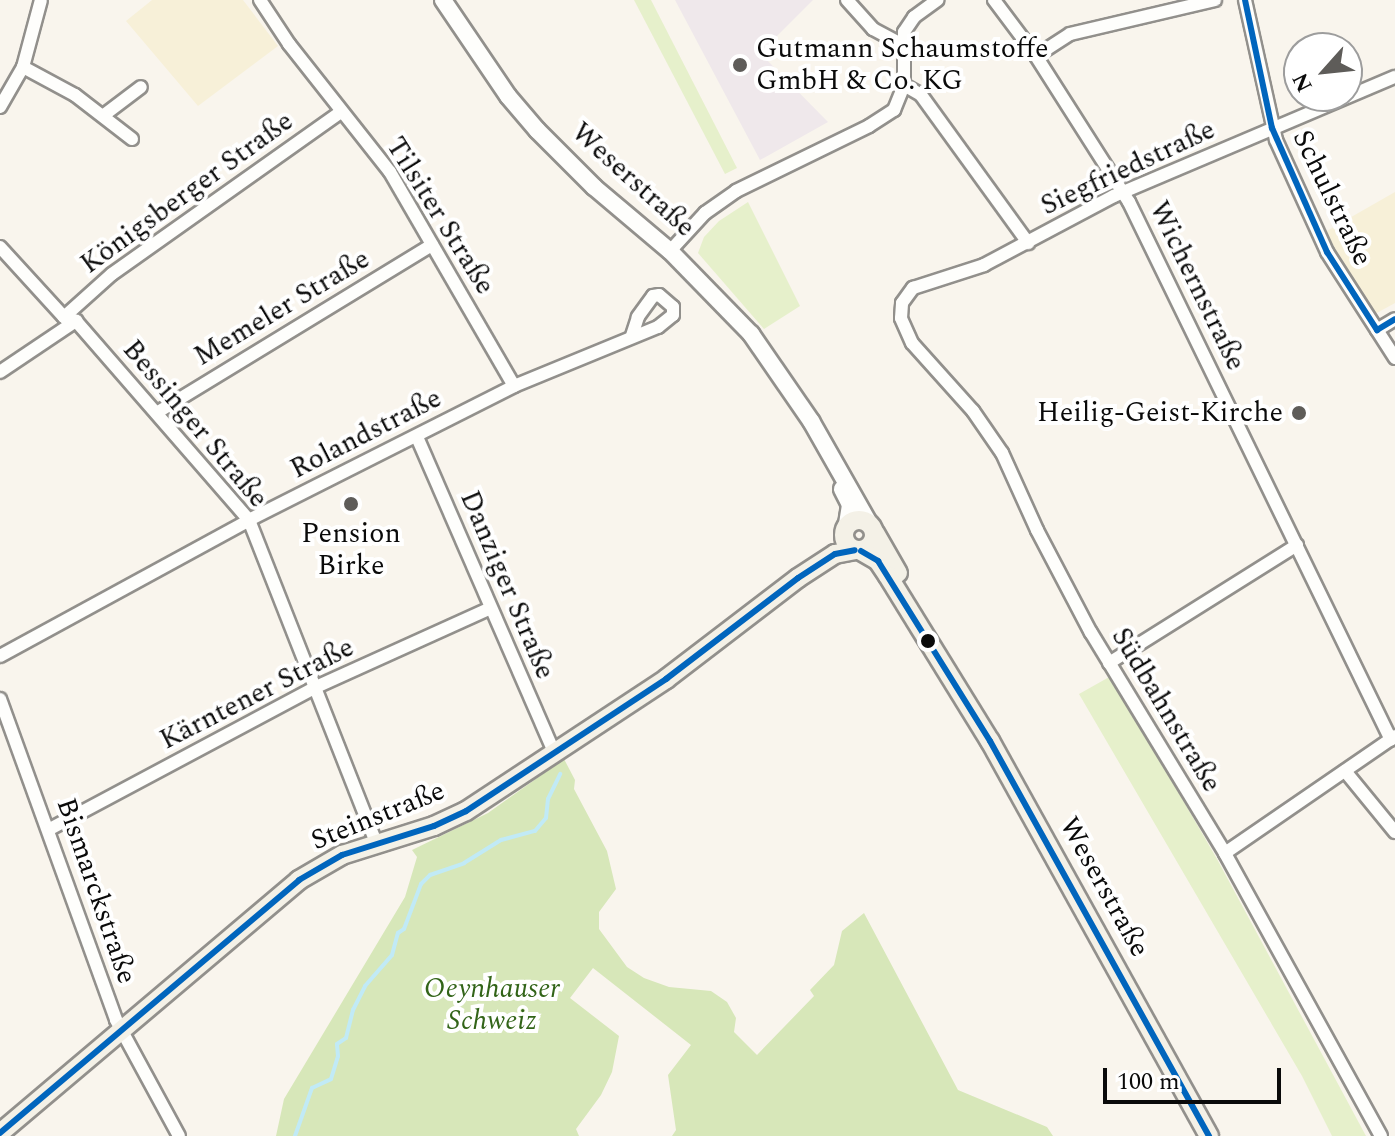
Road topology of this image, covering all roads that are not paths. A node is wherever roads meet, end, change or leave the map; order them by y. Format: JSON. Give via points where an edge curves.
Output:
{"nodes":[{"id":1,"x":41,"y":0,"type":"edge"},
{"id":2,"x":260,"y":0,"type":"edge"},
{"id":3,"x":443,"y":0,"type":"edge"},
{"id":4,"x":847,"y":0,"type":"edge"},
{"id":5,"x":937,"y":0,"type":"edge"},
{"id":6,"x":994,"y":0,"type":"edge"},
{"id":7,"x":1215,"y":0,"type":"edge"},
{"id":8,"x":1245,"y":0,"type":"edge"},
{"id":9,"x":903,"y":45,"type":"junction"},
{"id":10,"x":1036,"y":56,"type":"junction"},
{"id":11,"x":23,"y":67,"type":"junction"},
{"id":12,"x":1395,"y":77,"type":"edge"},
{"id":13,"x":904,"y":85,"type":"junction"},
{"id":14,"x":141,"y":87,"type":"dead end"},
{"id":15,"x":0,"y":107,"type":"edge"},
{"id":16,"x":341,"y":112,"type":"junction"},
{"id":17,"x":104,"y":115,"type":"junction"},
{"id":18,"x":1272,"y":128,"type":"junction"},
{"id":19,"x":132,"y":139,"type":"dead end"},
{"id":20,"x":1123,"y":192,"type":"junction"},
{"id":21,"x":1028,"y":243,"type":"junction"},
{"id":22,"x":432,"y":245,"type":"junction"},
{"id":23,"x":0,"y":247,"type":"edge"},
{"id":24,"x":670,"y":251,"type":"junction"},
{"id":25,"x":901,"y":318,"type":"joint"},
{"id":26,"x":70,"y":319,"type":"junction"},
{"id":27,"x":1395,"y":319,"type":"edge"},
{"id":28,"x":1377,"y":330,"type":"junction"},
{"id":29,"x":632,"y":335,"type":"dead end"},
{"id":30,"x":1395,"y":358,"type":"edge"},
{"id":31,"x":0,"y":372,"type":"edge"},
{"id":32,"x":514,"y":386,"type":"junction"},
{"id":33,"x":794,"y":395,"type":"junction"},
{"id":34,"x":158,"y":412,"type":"junction"},
{"id":35,"x":417,"y":437,"type":"junction"},
{"id":36,"x":249,"y":520,"type":"junction"},
{"id":37,"x":846,"y":528,"type":"junction"},
{"id":38,"x":872,"y":528,"type":"junction"},
{"id":39,"x":1297,"y":545,"type":"junction"},
{"id":40,"x":858,"y":550,"type":"junction"},
{"id":41,"x":798,"y":578,"type":"junction"},
{"id":42,"x":489,"y":609,"type":"junction"},
{"id":43,"x":0,"y":656,"type":"edge"},
{"id":44,"x":1109,"y":663,"type":"junction"},
{"id":45,"x":946,"y":668,"type":"junction"},
{"id":46,"x":316,"y":687,"type":"junction"},
{"id":47,"x":0,"y":699,"type":"edge"},
{"id":48,"x":1393,"y":738,"type":"edge"},
{"id":49,"x":554,"y":752,"type":"junction"},
{"id":50,"x":1345,"y":771,"type":"junction"},
{"id":51,"x":50,"y":829,"type":"junction"},
{"id":52,"x":1395,"y":832,"type":"edge"},
{"id":53,"x":376,"y":843,"type":"junction"},
{"id":54,"x":1225,"y":853,"type":"junction"},
{"id":55,"x":122,"y":1032,"type":"junction"},
{"id":56,"x":1,"y":1131,"type":"edge"},
{"id":57,"x":179,"y":1136,"type":"edge"},
{"id":58,"x":1209,"y":1136,"type":"edge"},
{"id":59,"x":1381,"y":1136,"type":"edge"}],
"edges":[{"from":1,"to":11,"type":"street"},
{"from":2,"to":16,"type":"street","name":"Tilsiter Straße"},
{"from":3,"to":24,"type":"street","name":"Weserstraße","via":[[537,130]]},
{"from":4,"to":9,"type":"street","via":[[873,29]]},
{"from":5,"to":9,"type":"street","via":[[914,17]]},
{"from":6,"to":10,"type":"street","name":"Wichernstraße"},
{"from":7,"to":10,"type":"street","via":[[1070,34]]},
{"from":8,"to":18,"type":"street","name":"Schulstraße"},
{"from":9,"to":13,"type":"street"},
{"from":10,"to":20,"type":"street","name":"Wichernstraße"},
{"from":11,"to":15,"type":"street"},
{"from":11,"to":17,"type":"street"},
{"from":12,"to":18,"type":"street","name":"Siegfriedstraße"},
{"from":13,"to":21,"type":"street","via":[[921,95]]},
{"from":13,"to":24,"type":"street","via":[[894,110],[736,191],[705,213]]},
{"from":14,"to":17,"type":"street"},
{"from":16,"to":22,"type":"street","name":"Tilsiter Straße","via":[[390,172]]},
{"from":16,"to":26,"type":"street","name":"Königsberger Straße","via":[[150,245]]},
{"from":17,"to":19,"type":"street"},
{"from":18,"to":20,"type":"street","name":"Siegfriedstraße"},
{"from":18,"to":28,"type":"street","name":"Schulstraße","via":[[1327,252]]},
{"from":20,"to":21,"type":"street","name":"Siegfriedstraße"},
{"from":20,"to":39,"type":"street","name":"Wichernstraße"},
{"from":21,"to":25,"type":"street","name":"Siegfriedstraße","via":[[984,265],[913,288],[902,303]]},
{"from":22,"to":32,"type":"street","name":"Tilsiter Straße"},
{"from":22,"to":34,"type":"street","name":"Memeler Straße"},
{"from":23,"to":26,"type":"street","name":"Bessinger Straße"},
{"from":24,"to":33,"type":"street","name":"Weserstraße","via":[[751,334]]},
{"from":25,"to":44,"type":"street","name":"Südbahnstraße","via":[[912,343],[973,411],[1002,453]]},
{"from":26,"to":31,"type":"street","name":"Königsberger Straße"},
{"from":26,"to":34,"type":"street","name":"Bessinger Straße"},
{"from":27,"to":28,"type":"street"},
{"from":28,"to":30,"type":"street","name":"Schulstraße"},
{"from":29,"to":32,"type":"street","name":"Rolandstraße"},
{"from":32,"to":35,"type":"street","name":"Rolandstraße"},
{"from":33,"to":37,"type":"street","name":"Weserstraße","via":[[850,505]]},
{"from":33,"to":38,"type":"street","name":"Weserstraße"},
{"from":34,"to":36,"type":"street","name":"Bessinger Straße"},
{"from":35,"to":36,"type":"street","name":"Rolandstraße"},
{"from":35,"to":42,"type":"street","name":"Danziger Straße"},
{"from":36,"to":43,"type":"street","name":"Rolandstraße"},
{"from":36,"to":46,"type":"street","name":"Bessinger Straße"},
{"from":37,"to":38,"type":"main road","via":[[855,520]]},
{"from":37,"to":40,"type":"main road","via":[[845,541]]},
{"from":37,"to":41,"type":"main road","name":"Steinstraße"},
{"from":38,"to":40,"type":"main road","via":[[873,543]]},
{"from":38,"to":45,"type":"main road","name":"Weserstraße"},
{"from":39,"to":44,"type":"street"},
{"from":39,"to":48,"type":"street","name":"Wichernstraße"},
{"from":40,"to":41,"type":"main road","name":"Steinstraße","via":[[835,554]]},
{"from":40,"to":45,"type":"main road","name":"Weserstraße","via":[[878,561]]},
{"from":41,"to":49,"type":"main road","name":"Steinstraße","via":[[666,679]]},
{"from":42,"to":46,"type":"street","name":"Kärntener Straße"},
{"from":42,"to":49,"type":"street","name":"Danziger Straße"},
{"from":44,"to":54,"type":"street","name":"Südbahnstraße"},
{"from":45,"to":58,"type":"main road","name":"Weserstraße"},
{"from":46,"to":51,"type":"street","name":"Kärntener Straße"},
{"from":46,"to":53,"type":"street","name":"Bessinger Straße"},
{"from":47,"to":51,"type":"street","name":"Bismarckstraße"},
{"from":48,"to":50,"type":"street"},
{"from":49,"to":53,"type":"main road","name":"Steinstraße","via":[[466,811]]},
{"from":50,"to":52,"type":"street"},
{"from":50,"to":54,"type":"street"},
{"from":51,"to":55,"type":"street","name":"Bismarckstraße"},
{"from":53,"to":55,"type":"main road","name":"Steinstraße","via":[[299,880]]},
{"from":54,"to":59,"type":"street","name":"Südbahnstraße"},
{"from":55,"to":56,"type":"main road","name":"Steinstraße"},
{"from":55,"to":57,"type":"street","name":"Bismarckstraße"}]}
